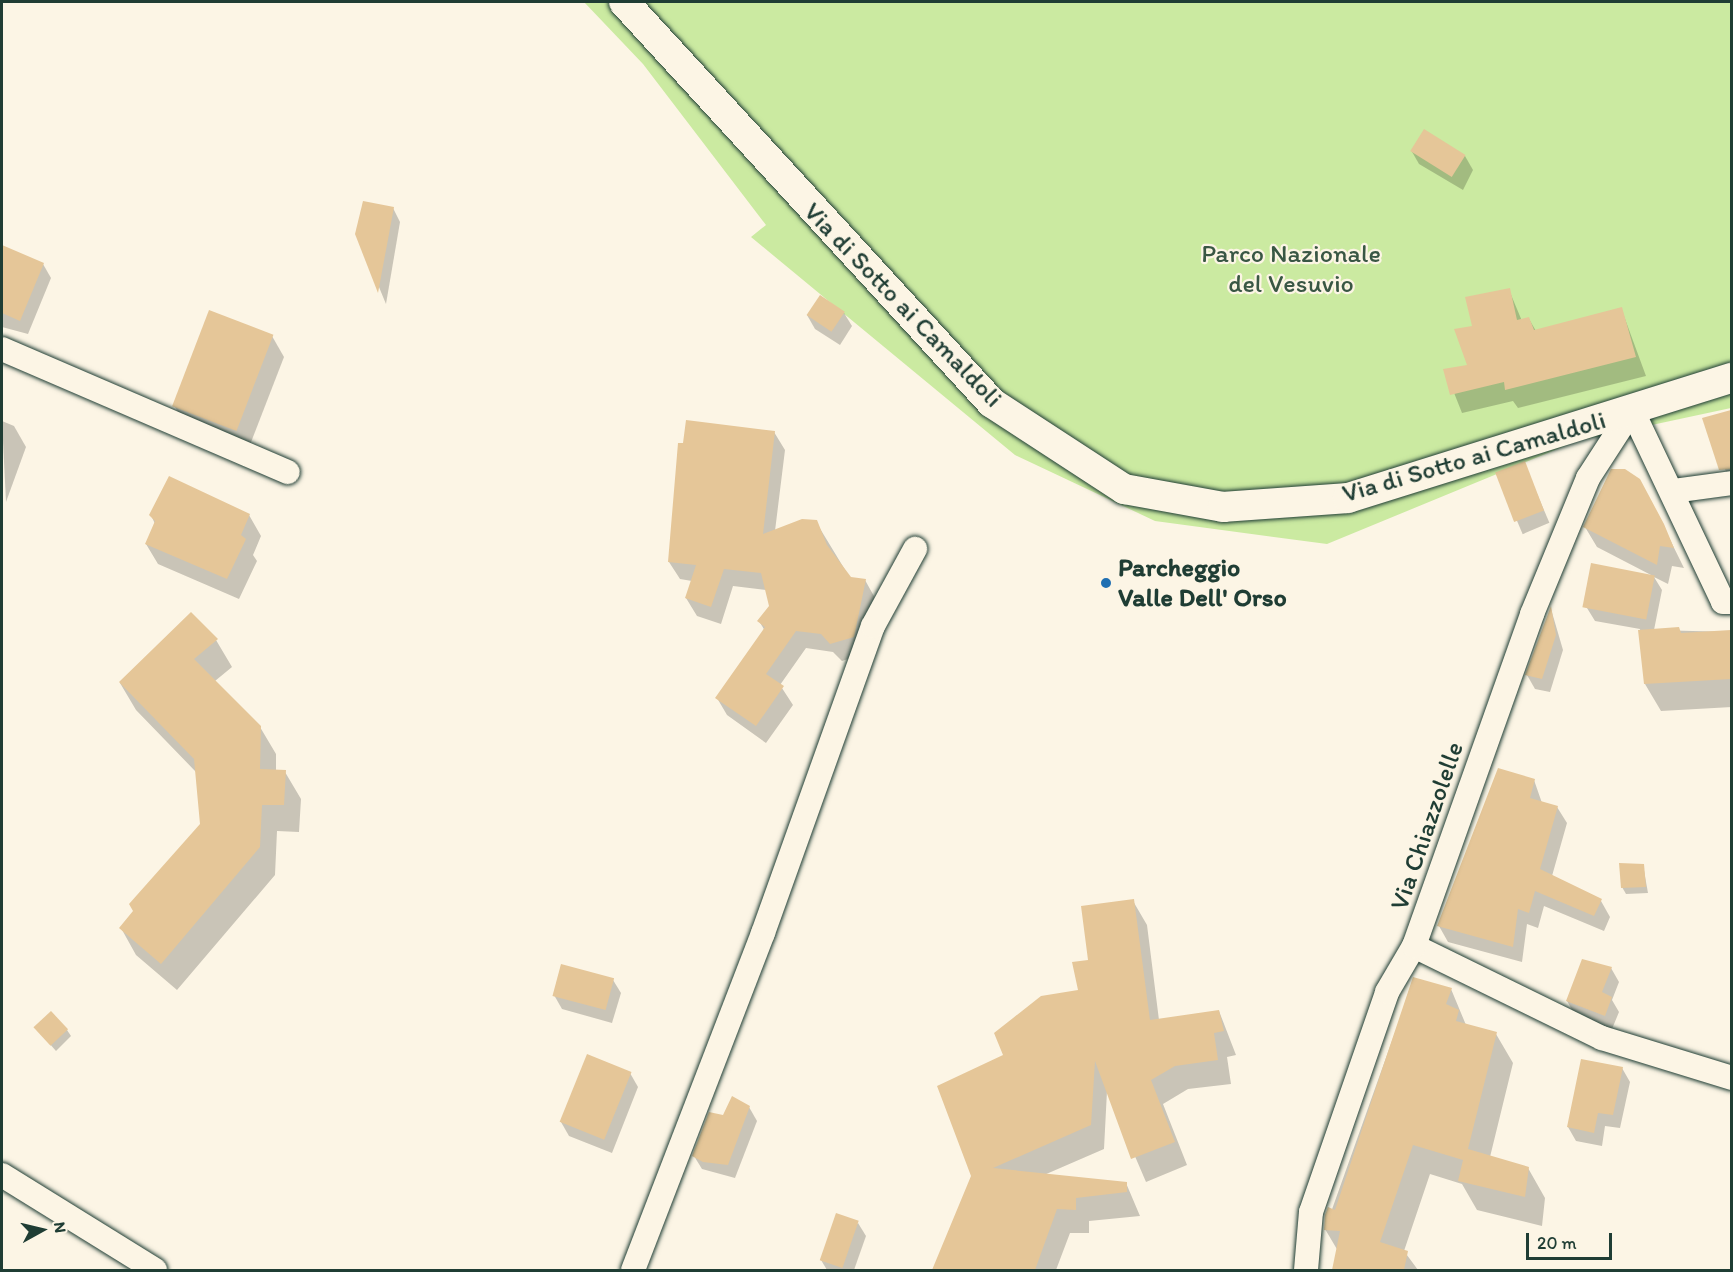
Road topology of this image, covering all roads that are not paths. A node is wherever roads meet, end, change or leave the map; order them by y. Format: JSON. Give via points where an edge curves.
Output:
{"nodes":[{"id":1,"x":624,"y":2,"type":"edge"},
{"id":2,"x":2,"y":349,"type":"edge"},
{"id":3,"x":1731,"y":378,"type":"edge"},
{"id":4,"x":1632,"y":410,"type":"junction"},
{"id":5,"x":288,"y":472,"type":"dead end"},
{"id":6,"x":1731,"y":483,"type":"edge"},
{"id":7,"x":1673,"y":491,"type":"junction"},
{"id":8,"x":915,"y":549,"type":"dead end"},
{"id":9,"x":1731,"y":602,"type":"edge"},
{"id":10,"x":1414,"y":946,"type":"junction"},
{"id":11,"x":1731,"y":1078,"type":"edge"},
{"id":12,"x":2,"y":1175,"type":"edge"},
{"id":13,"x":155,"y":1270,"type":"edge"},
{"id":14,"x":633,"y":1270,"type":"edge"},
{"id":15,"x":1306,"y":1270,"type":"edge"}],
"edges":[{"from":1,"to":4,"type":"street","name":"Via di Sotto ai Camaldoli","via":[[992,403],[1124,489],[1223,507],[1348,498]]},
{"from":2,"to":5,"type":"street"},
{"from":3,"to":4,"type":"street","name":"Via di Sotto ai Camaldoli"},
{"from":4,"to":7,"type":"street"},
{"from":4,"to":10,"type":"street","name":"Via Chiazzolelle","via":[[1588,478],[1532,614]]},
{"from":6,"to":7,"type":"street"},
{"from":7,"to":9,"type":"street","via":[[1723,602]]},
{"from":8,"to":14,"type":"street","via":[[873,626],[763,933]]},
{"from":10,"to":11,"type":"street","via":[[1602,1038]]},
{"from":10,"to":15,"type":"street","name":"Via Chiazzolelle","via":[[1387,992],[1311,1212]]},
{"from":12,"to":13,"type":"street"}]}
